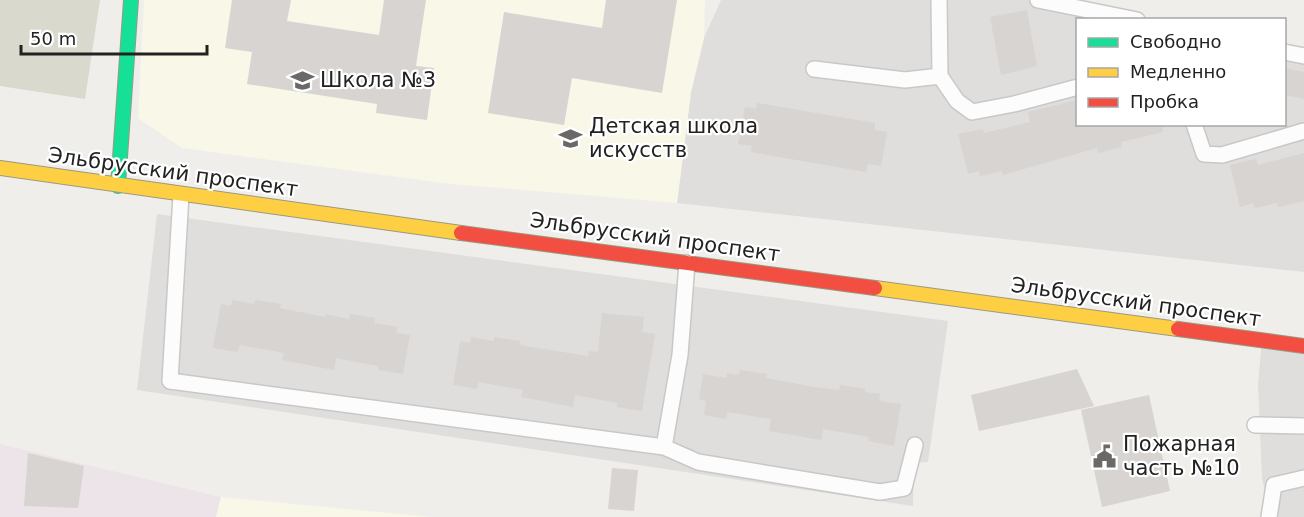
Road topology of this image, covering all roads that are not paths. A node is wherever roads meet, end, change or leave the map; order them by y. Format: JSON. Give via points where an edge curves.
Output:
{"nodes":[{"id":1,"x":131,"y":0,"type":"edge"},
{"id":2,"x":939,"y":0,"type":"edge"},
{"id":3,"x":1038,"y":0,"type":"edge"},
{"id":4,"x":1127,"y":18,"type":"edge"},
{"id":5,"x":1286,"y":52,"type":"edge"},
{"id":6,"x":1304,"y":56,"type":"edge"},
{"id":7,"x":814,"y":69,"type":"dead end"},
{"id":8,"x":940,"y":76,"type":"junction"},
{"id":9,"x":1076,"y":87,"type":"edge"},
{"id":10,"x":1195,"y":126,"type":"edge"},
{"id":11,"x":1304,"y":131,"type":"edge"},
{"id":12,"x":0,"y":168,"type":"edge"},
{"id":13,"x":118,"y":186,"type":"junction"},
{"id":14,"x":181,"y":195,"type":"junction"},
{"id":15,"x":687,"y":263,"type":"junction"},
{"id":16,"x":1304,"y":346,"type":"edge"},
{"id":17,"x":1255,"y":425,"type":"dead end"},
{"id":18,"x":1304,"y":426,"type":"edge"},
{"id":19,"x":915,"y":444,"type":"dead end"},
{"id":20,"x":664,"y":447,"type":"junction"},
{"id":21,"x":1304,"y":478,"type":"edge"},
{"id":22,"x":1269,"y":517,"type":"edge"}],
"edges":[{"from":1,"to":13,"type":"main road"},
{"from":2,"to":8,"type":"lane"},
{"from":3,"to":4,"type":"lane"},
{"from":5,"to":6,"type":"lane"},
{"from":7,"to":8,"type":"lane","via":[[905,80]]},
{"from":8,"to":9,"type":"lane","via":[[957,101],[972,112]]},
{"from":10,"to":11,"type":"lane","via":[[1204,154],[1222,154]]},
{"from":12,"to":13,"type":"main road","name":"Эльбрусский проспект"},
{"from":13,"to":14,"type":"main road","name":"Эльбрусский проспект"},
{"from":14,"to":15,"type":"main road","name":"Эльбрусский проспект"},
{"from":14,"to":20,"type":"lane","via":[[170,381]]},
{"from":15,"to":16,"type":"main road","name":"Эльбрусский проспект"},
{"from":15,"to":20,"type":"lane","via":[[680,355]]},
{"from":17,"to":18,"type":"lane"},
{"from":19,"to":20,"type":"lane","via":[[904,488],[880,492],[698,462]]},
{"from":21,"to":22,"type":"lane","via":[[1274,485]]}]}
